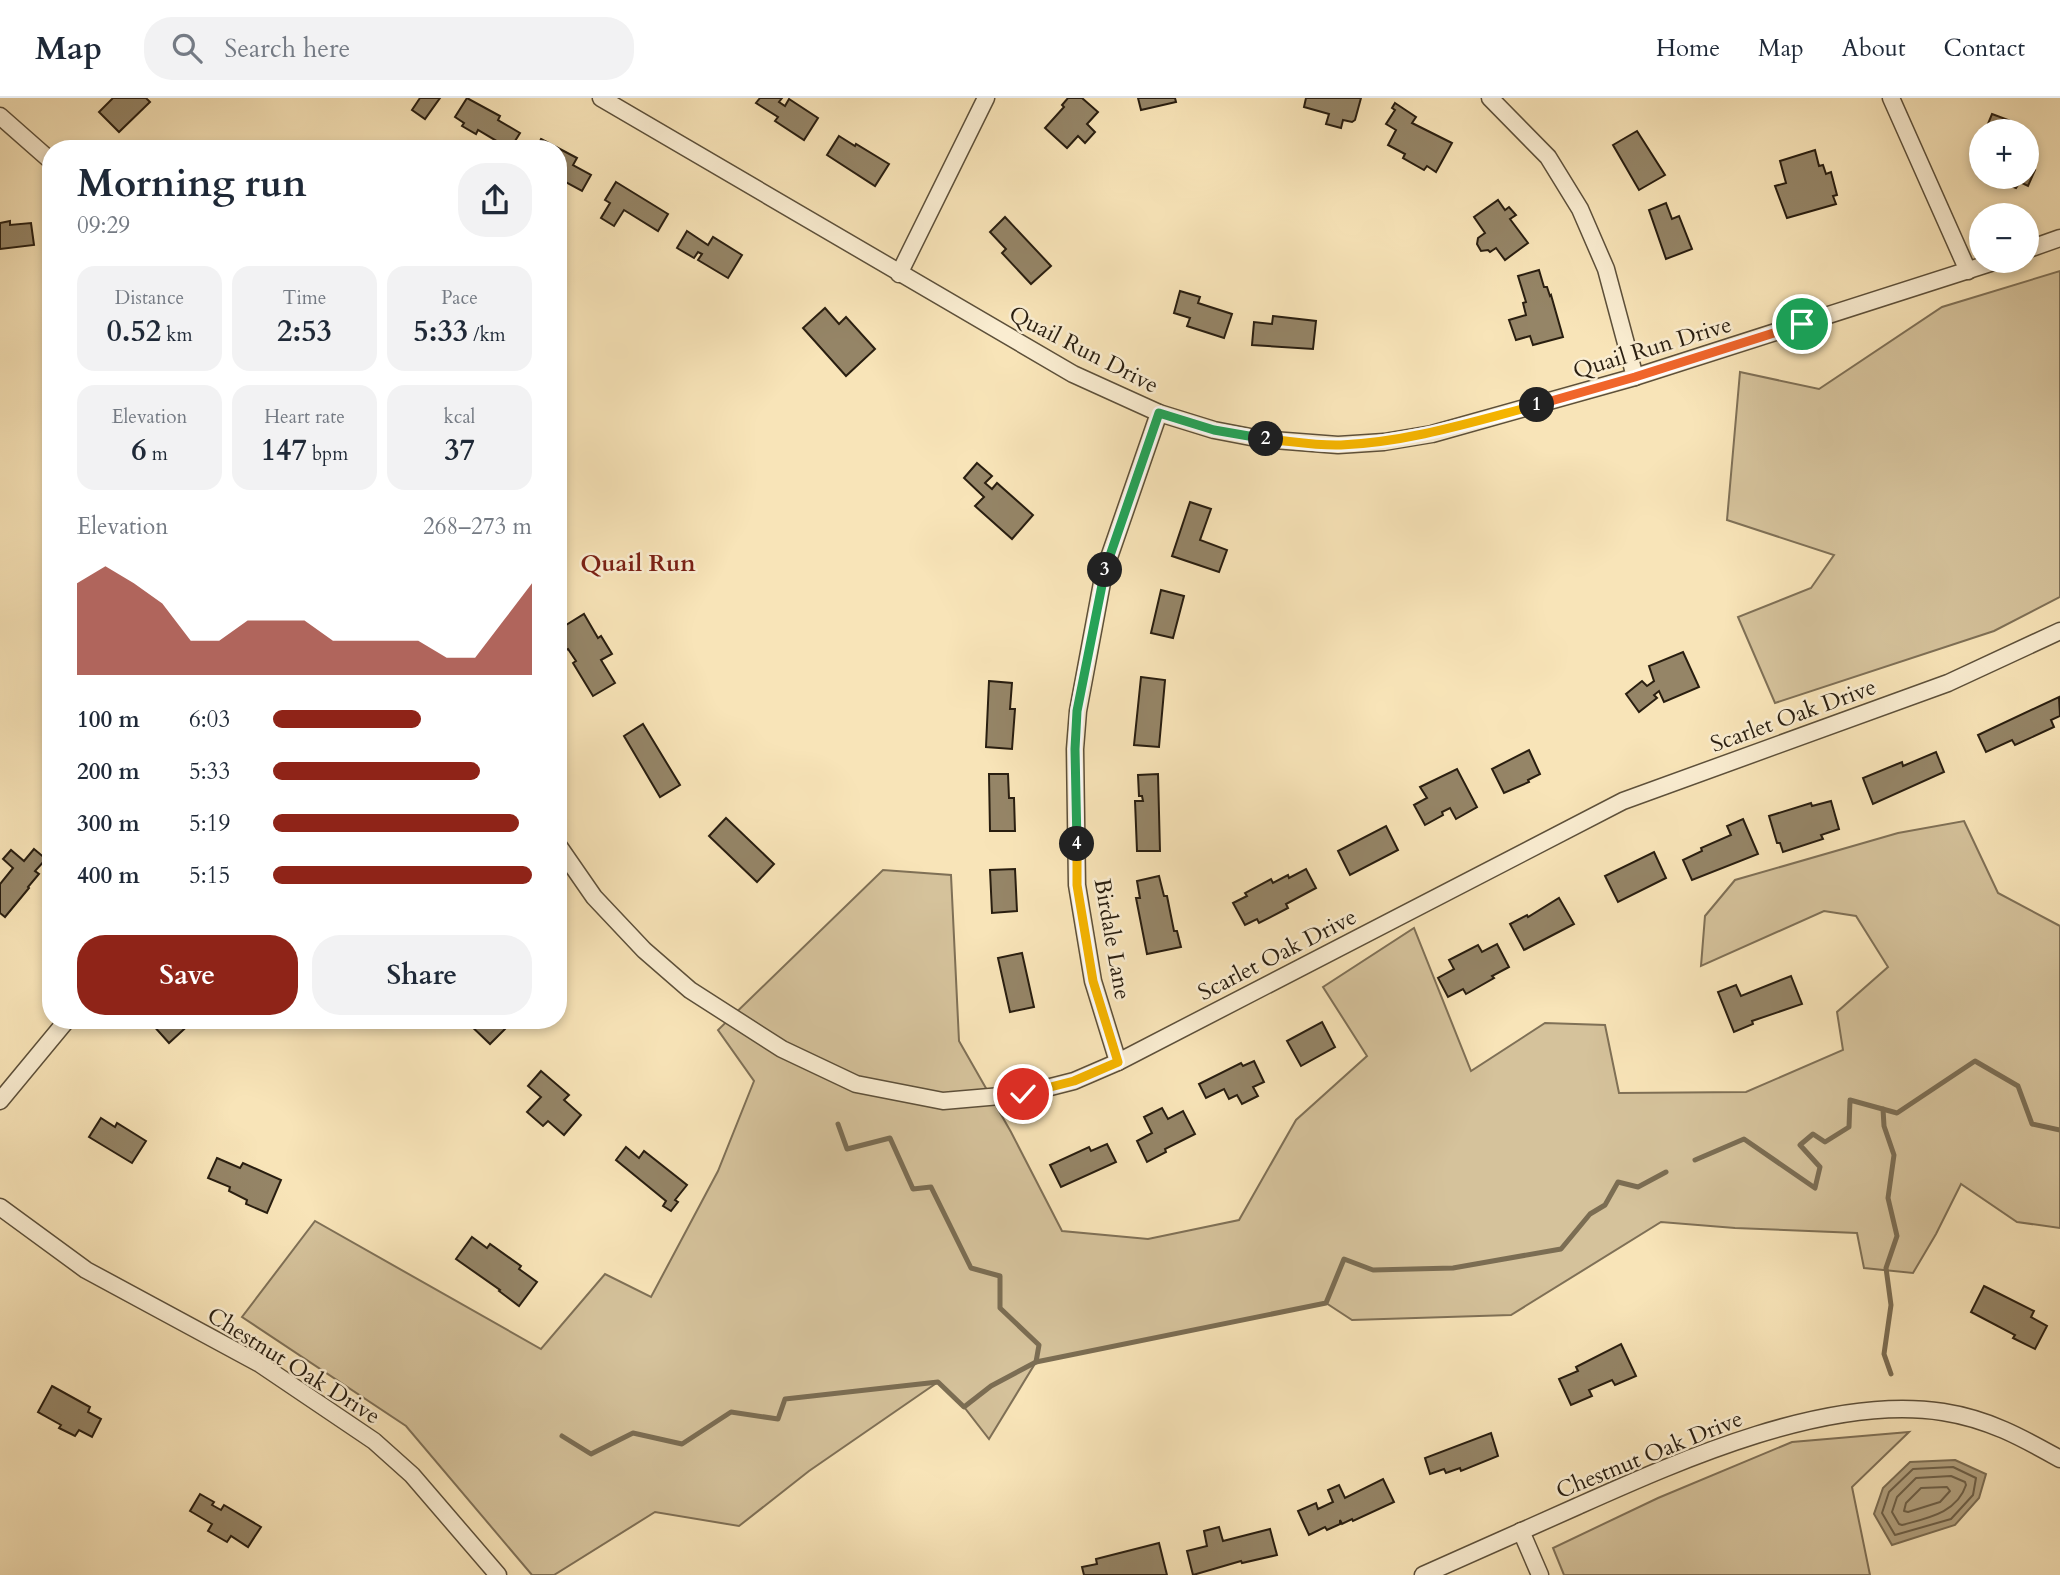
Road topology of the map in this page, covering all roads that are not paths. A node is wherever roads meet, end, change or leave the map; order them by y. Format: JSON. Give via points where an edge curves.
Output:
{"nodes":[{"id":1,"x":601,"y":98,"type":"edge"},
{"id":2,"x":986,"y":98,"type":"edge"},
{"id":3,"x":1490,"y":98,"type":"edge"},
{"id":4,"x":1891,"y":98,"type":"edge"},
{"id":5,"x":0,"y":116,"type":"edge"},
{"id":6,"x":42,"y":153,"type":"edge"},
{"id":7,"x":2060,"y":238,"type":"edge"},
{"id":8,"x":2039,"y":245,"type":"edge"},
{"id":9,"x":1968,"y":271,"type":"joint"},
{"id":10,"x":899,"y":274,"type":"junction"},
{"id":11,"x":1635,"y":377,"type":"junction"},
{"id":12,"x":1159,"y":413,"type":"junction"},
{"id":13,"x":2060,"y":631,"type":"edge"},
{"id":14,"x":567,"y":858,"type":"edge"},
{"id":15,"x":60,"y":1029,"type":"edge"},
{"id":16,"x":1118,"y":1062,"type":"junction"},
{"id":17,"x":0,"y":1101,"type":"edge"},
{"id":18,"x":0,"y":1207,"type":"edge"},
{"id":19,"x":2060,"y":1459,"type":"edge"},
{"id":20,"x":1521,"y":1531,"type":"junction"},
{"id":21,"x":498,"y":1575,"type":"edge"},
{"id":22,"x":1423,"y":1575,"type":"edge"},
{"id":23,"x":1540,"y":1575,"type":"edge"}],
"edges":[{"from":1,"to":10,"type":"street","name":"Quail Run Drive"},
{"from":2,"to":10,"type":"street"},
{"from":3,"to":11,"type":"street","via":[[1548,157],[1580,209],[1606,269]]},
{"from":4,"to":9,"type":"street"},
{"from":5,"to":6,"type":"street"},
{"from":7,"to":8,"type":"street"},
{"from":9,"to":11,"type":"street","name":"Quail Run Drive"},
{"from":10,"to":12,"type":"street","name":"Quail Run Drive","via":[[1073,374]]},
{"from":11,"to":12,"type":"street","name":"Quail Run Drive","via":[[1432,434],[1384,442],[1338,445],[1261,439]]},
{"from":12,"to":16,"type":"street","name":"Birdale Lane","via":[[1104,572],[1077,711],[1077,885],[1093,981]]},
{"from":13,"to":16,"type":"street","name":"Scarlet Oak Drive","via":[[1948,683],[1623,801]]},
{"from":14,"to":16,"type":"street","name":"Scarlet Oak Drive","via":[[594,897],[690,990],[782,1049],[856,1084],[943,1101],[1023,1094],[1074,1081]]},
{"from":15,"to":17,"type":"street"},
{"from":18,"to":21,"type":"street","name":"Chestnut Oak Drive","via":[[86,1270],[260,1364],[374,1441],[412,1475]]},
{"from":19,"to":20,"type":"street","name":"Chestnut Oak Drive","via":[[2001,1427],[1942,1412],[1881,1409],[1822,1418],[1734,1441]]},
{"from":20,"to":22,"type":"street","name":"Chestnut Oak Drive"},
{"from":20,"to":23,"type":"street"}]}
